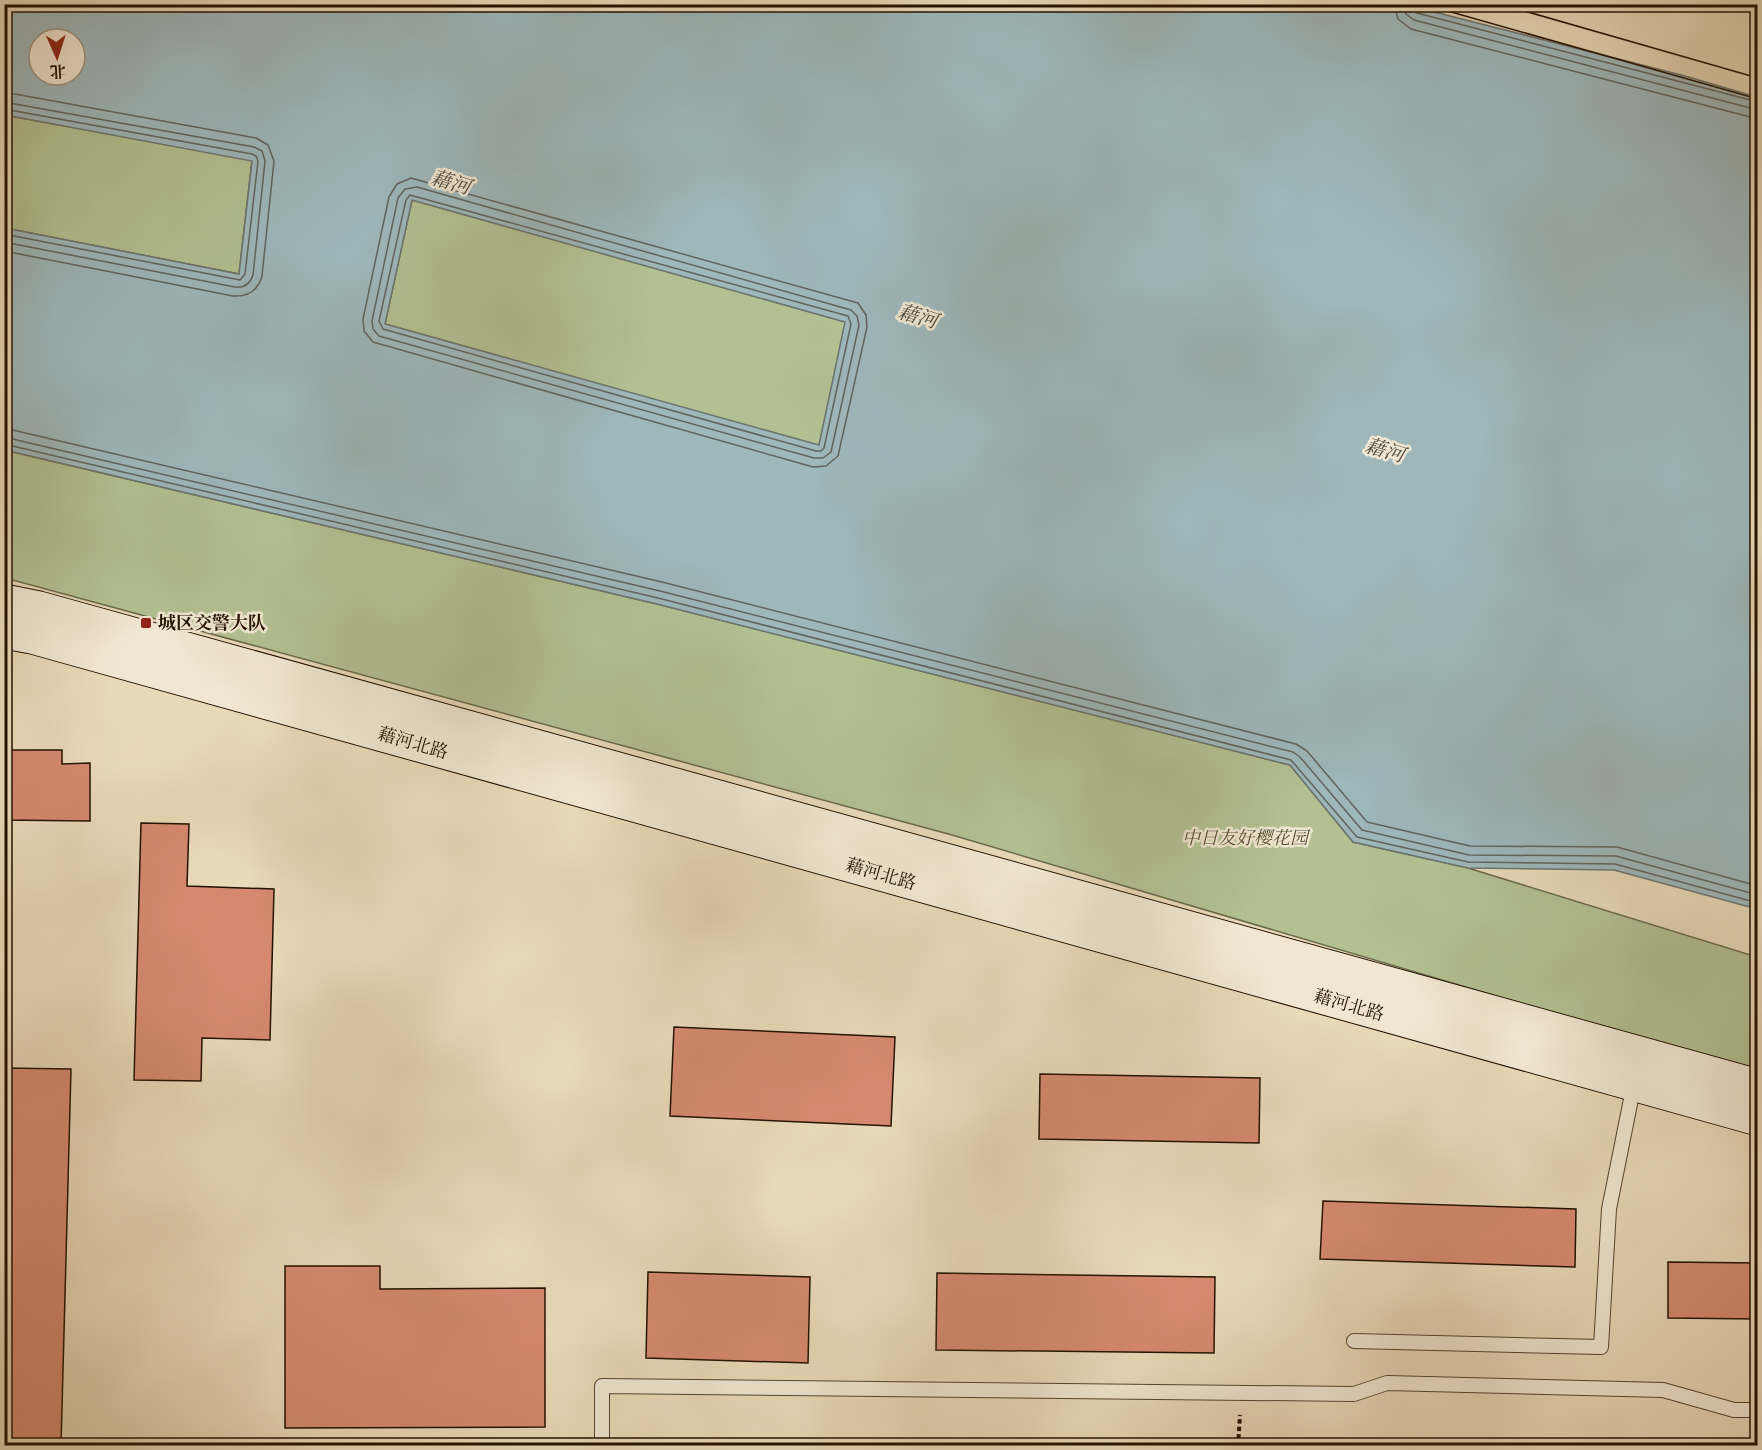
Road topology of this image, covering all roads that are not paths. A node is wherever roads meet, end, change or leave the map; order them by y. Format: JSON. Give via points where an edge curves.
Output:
{"nodes":[{"id":1,"x":4,"y":601,"type":"edge"},
{"id":2,"x":4,"y":632,"type":"edge"},
{"id":3,"x":1634,"y":1084,"type":"junction"},
{"id":4,"x":1758,"y":1086,"type":"edge"},
{"id":5,"x":1758,"y":1119,"type":"edge"},
{"id":6,"x":1354,"y":1341,"type":"dead end"},
{"id":7,"x":1758,"y":1410,"type":"edge"},
{"id":8,"x":602,"y":1446,"type":"edge"}],
"edges":[{"from":1,"to":4,"type":"main road","name":"藉河北路"},
{"from":2,"to":3,"type":"main road","name":"藉河北路"},
{"from":3,"to":5,"type":"main road","name":"藉河北路"},
{"from":3,"to":6,"type":"lane","via":[[1609,1209],[1601,1347]]},
{"from":7,"to":8,"type":"lane","via":[[1734,1410],[1663,1390],[1387,1383],[1354,1394],[602,1386]]}]}
